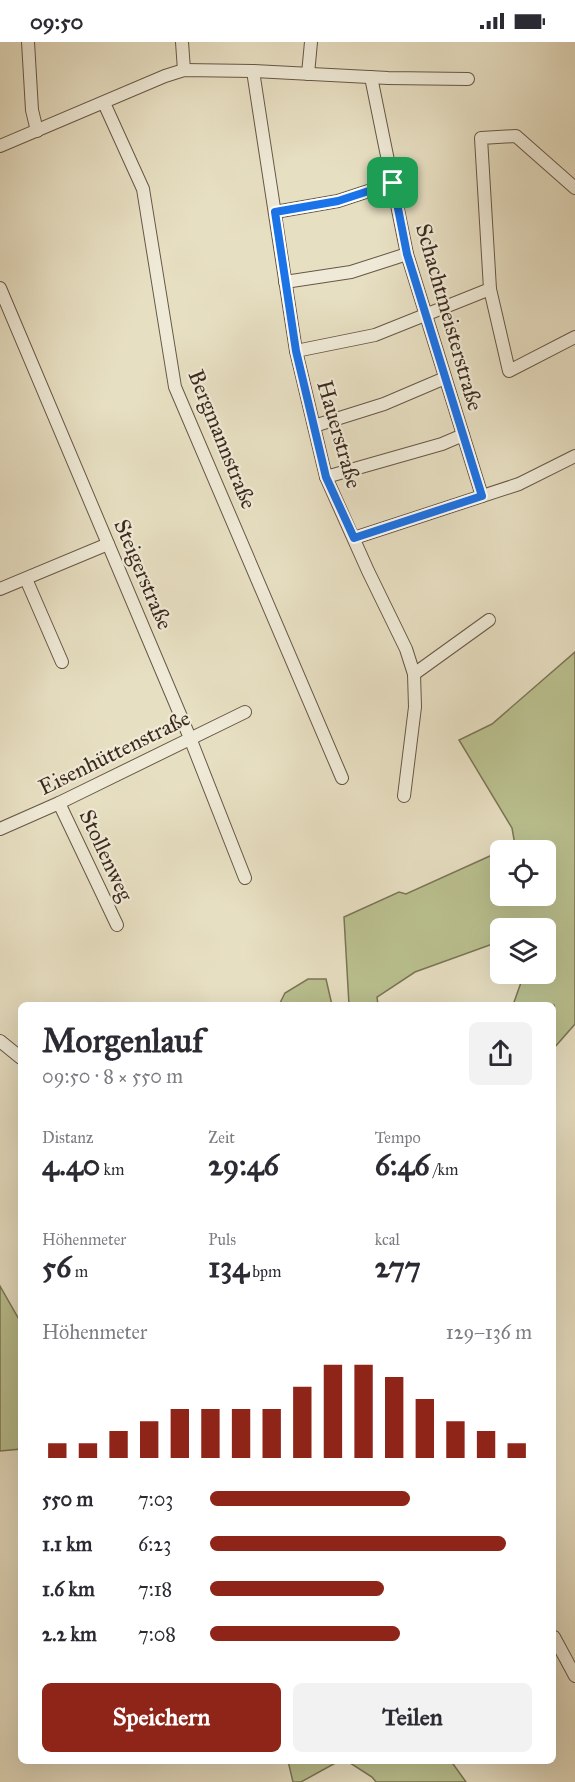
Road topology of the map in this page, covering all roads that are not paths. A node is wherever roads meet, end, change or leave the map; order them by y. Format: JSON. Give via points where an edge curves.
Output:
{"nodes":[{"id":1,"x":28,"y":42,"type":"edge"},
{"id":2,"x":182,"y":42,"type":"edge"},
{"id":3,"x":311,"y":42,"type":"edge"},
{"id":4,"x":184,"y":70,"type":"junction"},
{"id":5,"x":253,"y":71,"type":"junction"},
{"id":6,"x":308,"y":74,"type":"junction"},
{"id":7,"x":371,"y":77,"type":"junction"},
{"id":8,"x":468,"y":79,"type":"dead end"},
{"id":9,"x":104,"y":103,"type":"junction"},
{"id":10,"x":37,"y":130,"type":"junction"},
{"id":11,"x":0,"y":146,"type":"edge"},
{"id":12,"x":393,"y":183,"type":"junction"},
{"id":13,"x":575,"y":188,"type":"edge"},
{"id":14,"x":275,"y":212,"type":"junction"},
{"id":15,"x":407,"y":254,"type":"junction"},
{"id":16,"x":285,"y":282,"type":"junction"},
{"id":17,"x":0,"y":288,"type":"edge"},
{"id":18,"x":490,"y":289,"type":"junction"},
{"id":19,"x":425,"y":315,"type":"junction"},
{"id":20,"x":575,"y":337,"type":"edge"},
{"id":21,"x":296,"y":351,"type":"junction"},
{"id":22,"x":445,"y":378,"type":"junction"},
{"id":23,"x":314,"y":426,"type":"junction"},
{"id":24,"x":463,"y":435,"type":"junction"},
{"id":25,"x":575,"y":456,"type":"edge"},
{"id":26,"x":326,"y":477,"type":"junction"},
{"id":27,"x":482,"y":496,"type":"junction"},
{"id":28,"x":354,"y":538,"type":"junction"},
{"id":29,"x":108,"y":544,"type":"junction"},
{"id":30,"x":26,"y":579,"type":"junction"},
{"id":31,"x":0,"y":589,"type":"edge"},
{"id":32,"x":489,"y":620,"type":"dead end"},
{"id":33,"x":62,"y":662,"type":"dead end"},
{"id":34,"x":414,"y":674,"type":"junction"},
{"id":35,"x":245,"y":712,"type":"dead end"},
{"id":36,"x":190,"y":738,"type":"junction"},
{"id":37,"x":342,"y":778,"type":"dead end"},
{"id":38,"x":404,"y":796,"type":"dead end"},
{"id":39,"x":59,"y":803,"type":"junction"},
{"id":40,"x":0,"y":829,"type":"edge"},
{"id":41,"x":245,"y":878,"type":"dead end"},
{"id":42,"x":117,"y":925,"type":"dead end"},
{"id":43,"x":0,"y":1041,"type":"edge"},
{"id":44,"x":18,"y":1056,"type":"edge"},
{"id":45,"x":556,"y":1641,"type":"edge"},
{"id":46,"x":575,"y":1676,"type":"edge"}],
"edges":[{"from":1,"to":10,"type":"street"},
{"from":2,"to":4,"type":"street"},
{"from":3,"to":6,"type":"street"},
{"from":4,"to":5,"type":"street"},
{"from":4,"to":9,"type":"street"},
{"from":5,"to":6,"type":"street"},
{"from":5,"to":14,"type":"street","name":"Hauerstraße"},
{"from":6,"to":7,"type":"street"},
{"from":7,"to":8,"type":"street"},
{"from":7,"to":12,"type":"street","name":"Schachtmeisterstraße"},
{"from":9,"to":10,"type":"street"},
{"from":9,"to":37,"type":"street","name":"Bergmannstraße","via":[[143,189],[175,387]]},
{"from":10,"to":11,"type":"street"},
{"from":12,"to":14,"type":"street","via":[[338,201]]},
{"from":12,"to":15,"type":"street","name":"Schachtmeisterstraße"},
{"from":13,"to":18,"type":"street","via":[[516,136],[481,138]]},
{"from":14,"to":16,"type":"street","name":"Hauerstraße"},
{"from":15,"to":16,"type":"street","via":[[351,272]]},
{"from":15,"to":19,"type":"street","name":"Schachtmeisterstraße"},
{"from":16,"to":21,"type":"street","name":"Hauerstraße"},
{"from":17,"to":29,"type":"street","name":"Steigerstraße"},
{"from":18,"to":19,"type":"street"},
{"from":18,"to":20,"type":"street","via":[[509,371]]},
{"from":19,"to":21,"type":"street","via":[[375,335]]},
{"from":19,"to":22,"type":"street","name":"Schachtmeisterstraße"},
{"from":21,"to":23,"type":"street","name":"Hauerstraße"},
{"from":22,"to":23,"type":"street","via":[[384,404]]},
{"from":22,"to":24,"type":"street","name":"Schachtmeisterstraße"},
{"from":23,"to":26,"type":"street","name":"Hauerstraße"},
{"from":24,"to":26,"type":"street"},
{"from":24,"to":27,"type":"street","name":"Schachtmeisterstraße"},
{"from":25,"to":27,"type":"street","via":[[519,484]]},
{"from":26,"to":28,"type":"street","name":"Hauerstraße"},
{"from":27,"to":28,"type":"street"},
{"from":28,"to":34,"type":"street","name":"Hauerstraße"},
{"from":29,"to":30,"type":"street"},
{"from":29,"to":36,"type":"street","name":"Steigerstraße"},
{"from":30,"to":31,"type":"street"},
{"from":30,"to":33,"type":"street"},
{"from":32,"to":34,"type":"street"},
{"from":34,"to":38,"type":"street","name":"Hauerstraße"},
{"from":35,"to":36,"type":"street","name":"Eisenhüttenstraße"},
{"from":36,"to":39,"type":"street","name":"Eisenhüttenstraße"},
{"from":36,"to":41,"type":"street","name":"Steigerstraße"},
{"from":39,"to":40,"type":"street","name":"Eisenhüttenstraße"},
{"from":39,"to":42,"type":"street","name":"Stollenweg"},
{"from":43,"to":44,"type":"street"},
{"from":45,"to":46,"type":"street"}]}
